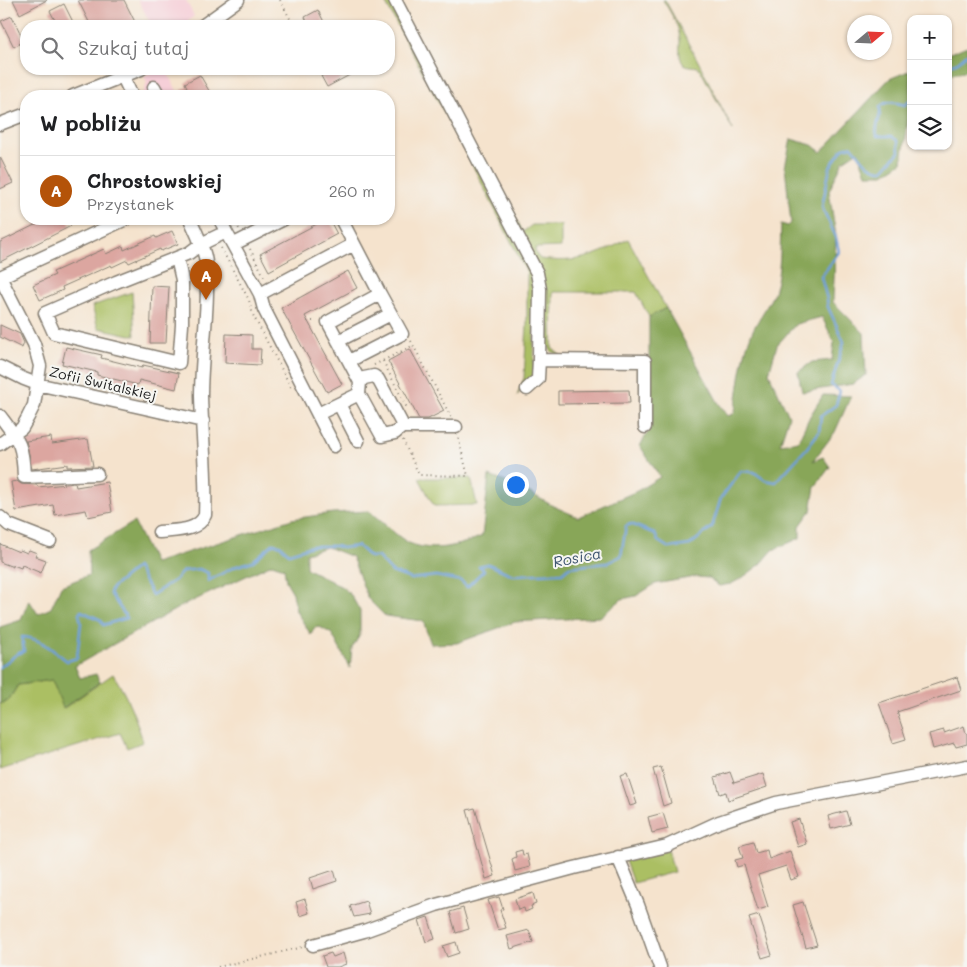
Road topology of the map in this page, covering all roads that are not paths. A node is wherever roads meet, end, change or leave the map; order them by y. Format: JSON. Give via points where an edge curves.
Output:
{"nodes":[{"id":1,"x":238,"y":0,"type":"edge"},
{"id":2,"x":395,"y":0,"type":"edge"},
{"id":3,"x":210,"y":20,"type":"edge"},
{"id":4,"x":128,"y":75,"type":"edge"},
{"id":5,"x":123,"y":77,"type":"junction"},
{"id":6,"x":89,"y":90,"type":"edge"},
{"id":7,"x":129,"y":90,"type":"edge"},
{"id":8,"x":20,"y":116,"type":"edge"},
{"id":9,"x":0,"y":124,"type":"edge"},
{"id":10,"x":113,"y":225,"type":"edge"},
{"id":11,"x":193,"y":225,"type":"edge"},
{"id":12,"x":223,"y":225,"type":"edge"},
{"id":13,"x":273,"y":225,"type":"edge"},
{"id":14,"x":344,"y":225,"type":"edge"},
{"id":15,"x":226,"y":232,"type":"junction"},
{"id":16,"x":240,"y":242,"type":"junction"},
{"id":17,"x":201,"y":244,"type":"junction"},
{"id":18,"x":354,"y":244,"type":"junction"},
{"id":19,"x":177,"y":258,"type":"junction"},
{"id":20,"x":0,"y":277,"type":"edge"},
{"id":21,"x":260,"y":294,"type":"junction"},
{"id":22,"x":380,"y":294,"type":"junction"},
{"id":23,"x":391,"y":314,"type":"junction"},
{"id":24,"x":338,"y":341,"type":"junction"},
{"id":25,"x":539,"y":360,"type":"junction"},
{"id":26,"x":349,"y":361,"type":"junction"},
{"id":27,"x":0,"y":367,"type":"edge"},
{"id":28,"x":37,"y":384,"type":"junction"},
{"id":29,"x":360,"y":388,"type":"junction"},
{"id":30,"x":527,"y":389,"type":"dead end"},
{"id":31,"x":339,"y":404,"type":"junction"},
{"id":32,"x":318,"y":414,"type":"junction"},
{"id":33,"x":0,"y":416,"type":"edge"},
{"id":34,"x":203,"y":421,"type":"junction"},
{"id":35,"x":456,"y":427,"type":"dead end"},
{"id":36,"x":645,"y":427,"type":"dead end"},
{"id":37,"x":402,"y":428,"type":"junction"},
{"id":38,"x":14,"y":434,"type":"junction"},
{"id":39,"x":358,"y":442,"type":"dead end"},
{"id":40,"x":0,"y":444,"type":"edge"},
{"id":41,"x":334,"y":446,"type":"dead end"},
{"id":42,"x":97,"y":474,"type":"dead end"},
{"id":43,"x":0,"y":517,"type":"edge"},
{"id":44,"x":159,"y":532,"type":"dead end"},
{"id":45,"x":50,"y":541,"type":"dead end"},
{"id":46,"x":967,"y":766,"type":"edge"},
{"id":47,"x":618,"y":857,"type":"junction"},
{"id":48,"x":313,"y":945,"type":"road end"},
{"id":49,"x":660,"y":967,"type":"edge"}],
"edges":[{"from":1,"to":3,"type":"street"},
{"from":2,"to":25,"type":"street","via":[[537,273],[540,289]]},
{"from":4,"to":5,"type":"street"},
{"from":5,"to":6,"type":"street"},
{"from":5,"to":7,"type":"street"},
{"from":8,"to":9,"type":"street"},
{"from":10,"to":20,"type":"street"},
{"from":11,"to":17,"type":"street"},
{"from":12,"to":15,"type":"street"},
{"from":13,"to":16,"type":"street"},
{"from":14,"to":18,"type":"street"},
{"from":15,"to":16,"type":"street"},
{"from":15,"to":17,"type":"street"},
{"from":16,"to":21,"type":"street"},
{"from":17,"to":19,"type":"street"},
{"from":17,"to":34,"type":"street","via":[[206,260]]},
{"from":18,"to":21,"type":"street"},
{"from":18,"to":22,"type":"street"},
{"from":19,"to":19,"type":"street","via":[[45,313],[54,333],[179,363],[182,280]]},
{"from":20,"to":28,"type":"street","via":[[34,344],[40,366]]},
{"from":21,"to":32,"type":"street","via":[[264,309]]},
{"from":22,"to":23,"type":"street"},
{"from":22,"to":24,"type":"street","via":[[328,322]]},
{"from":23,"to":24,"type":"street"},
{"from":23,"to":26,"type":"street","via":[[402,334]]},
{"from":24,"to":26,"type":"street"},
{"from":25,"to":30,"type":"street","via":[[538,379]]},
{"from":25,"to":36,"type":"street","via":[[645,360],[639,398]]},
{"from":26,"to":29,"type":"street"},
{"from":27,"to":28,"type":"street","name":"Zofii Świtalskiej"},
{"from":28,"to":34,"type":"street","name":"Zofii Świtalskiej"},
{"from":28,"to":38,"type":"street","via":[[34,405],[22,428]]},
{"from":29,"to":31,"type":"street"},
{"from":29,"to":37,"type":"street","via":[[382,436]]},
{"from":29,"to":37,"type":"street","via":[[364,378],[374,376],[378,379]]},
{"from":31,"to":32,"type":"street"},
{"from":31,"to":39,"type":"street"},
{"from":32,"to":41,"type":"street"},
{"from":33,"to":38,"type":"street"},
{"from":34,"to":44,"type":"street","via":[[203,522],[189,528]]},
{"from":35,"to":37,"type":"street"},
{"from":38,"to":40,"type":"street"},
{"from":38,"to":42,"type":"street","via":[[23,454],[24,477]]},
{"from":43,"to":45,"type":"street","via":[[9,525]]},
{"from":46,"to":47,"type":"street","via":[[776,803],[719,822],[667,846]]},
{"from":47,"to":48,"type":"street","via":[[436,905]]},
{"from":47,"to":49,"type":"street"}]}
